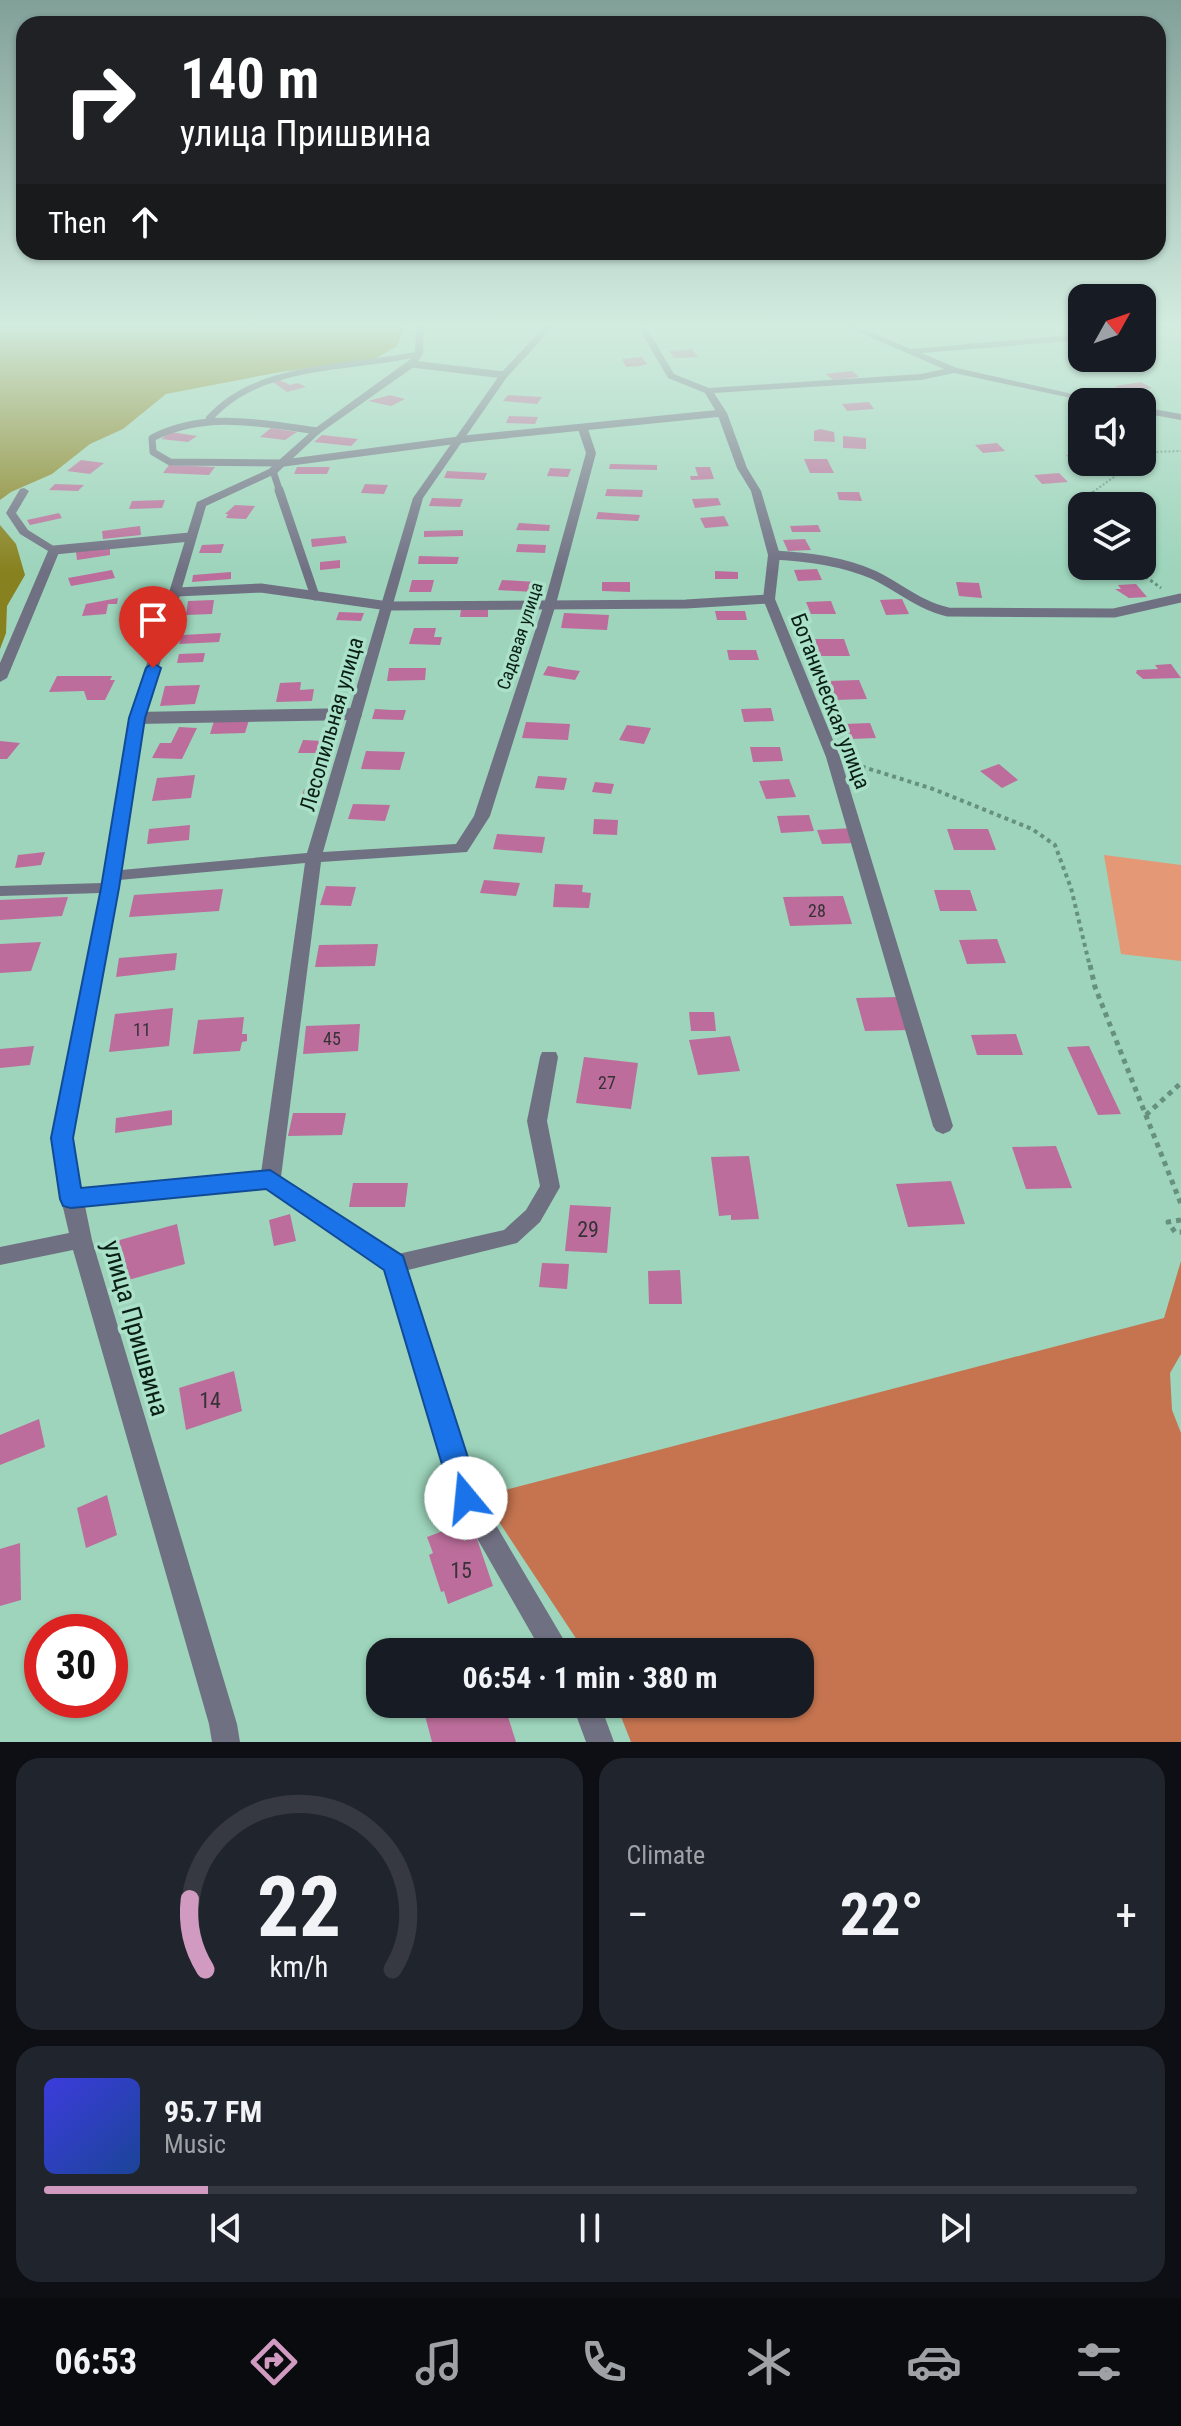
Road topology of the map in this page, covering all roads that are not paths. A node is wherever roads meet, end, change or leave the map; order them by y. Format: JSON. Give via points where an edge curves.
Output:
{"nodes":[{"id":1,"x":219,"y":408,"type":"edge"},
{"id":2,"x":349,"y":408,"type":"edge"},
{"id":3,"x":480,"y":408,"type":"edge"},
{"id":4,"x":719,"y":408,"type":"edge"},
{"id":5,"x":722,"y":413,"type":"junction"},
{"id":6,"x":1156,"y":413,"type":"edge"},
{"id":7,"x":1181,"y":417,"type":"edge"},
{"id":8,"x":209,"y":419,"type":"junction"},
{"id":9,"x":583,"y":429,"type":"junction"},
{"id":10,"x":317,"y":431,"type":"junction"},
{"id":11,"x":455,"y":442,"type":"junction"},
{"id":12,"x":284,"y":463,"type":"junction"},
{"id":13,"x":273,"y":471,"type":"junction"},
{"id":14,"x":24,"y":491,"type":"dead end"},
{"id":15,"x":190,"y":537,"type":"junction"},
{"id":16,"x":54,"y":550,"type":"junction"},
{"id":17,"x":774,"y":555,"type":"junction"},
{"id":18,"x":177,"y":592,"type":"junction"},
{"id":19,"x":315,"y":596,"type":"junction"},
{"id":20,"x":1178,"y":598,"type":"edge"},
{"id":21,"x":769,"y":599,"type":"junction"},
{"id":22,"x":550,"y":604,"type":"junction"},
{"id":23,"x":388,"y":606,"type":"junction"},
{"id":24,"x":0,"y":678,"type":"edge"},
{"id":25,"x":356,"y":714,"type":"junction"},
{"id":26,"x":137,"y":718,"type":"junction"},
{"id":27,"x":314,"y":857,"type":"junction"},
{"id":28,"x":111,"y":882,"type":"junction"},
{"id":29,"x":0,"y":891,"type":"edge"},
{"id":30,"x":549,"y":1057,"type":"dead end"},
{"id":31,"x":943,"y":1126,"type":"dead end"},
{"id":32,"x":270,"y":1180,"type":"junction"},
{"id":33,"x":71,"y":1199,"type":"junction"},
{"id":34,"x":81,"y":1240,"type":"junction"},
{"id":35,"x":0,"y":1256,"type":"edge"},
{"id":36,"x":395,"y":1264,"type":"junction"},
{"id":37,"x":549,"y":1638,"type":"edge"},
{"id":38,"x":591,"y":1718,"type":"edge"},
{"id":39,"x":226,"y":1742,"type":"edge"},
{"id":40,"x":600,"y":1742,"type":"edge"}],
"edges":[{"from":1,"to":8,"type":"street"},
{"from":2,"to":10,"type":"street","name":"улица Пришвина"},
{"from":3,"to":11,"type":"street","name":"Лесопильная улица"},
{"from":4,"to":5,"type":"street","name":"Ботаническая улица"},
{"from":5,"to":9,"type":"lane"},
{"from":5,"to":17,"type":"street","name":"Ботаническая улица","via":[[756,491]]},
{"from":6,"to":7,"type":"street"},
{"from":8,"to":10,"type":"lane"},
{"from":8,"to":12,"type":"lane","via":[[167,428],[152,438],[153,452],[170,462]]},
{"from":9,"to":11,"type":"lane"},
{"from":9,"to":22,"type":"street","name":"Садовая улица","via":[[591,453]]},
{"from":10,"to":12,"type":"street","name":"улица Пришвина"},
{"from":11,"to":12,"type":"lane"},
{"from":11,"to":23,"type":"street","name":"Лесопильная улица","via":[[418,498]]},
{"from":12,"to":13,"type":"street","name":"улица Пришвина"},
{"from":13,"to":15,"type":"street","name":"улица Пришвина","via":[[201,504]]},
{"from":13,"to":19,"type":"lane"},
{"from":14,"to":16,"type":"street","via":[[11,513],[24,532]]},
{"from":15,"to":16,"type":"lane"},
{"from":15,"to":18,"type":"street","name":"улица Пришвина"},
{"from":16,"to":24,"type":"street"},
{"from":17,"to":20,"type":"lane","via":[[820,557],[852,566],[929,609],[948,612],[1114,613]]},
{"from":17,"to":21,"type":"street","name":"Ботаническая улица"},
{"from":18,"to":19,"type":"lane","via":[[261,588]]},
{"from":18,"to":26,"type":"street","name":"улица Пришвина"},
{"from":19,"to":23,"type":"lane"},
{"from":21,"to":22,"type":"lane"},
{"from":21,"to":31,"type":"street","name":"Ботаническая улица","via":[[833,757]]},
{"from":22,"to":23,"type":"lane"},
{"from":22,"to":27,"type":"street","name":"Садовая улица","via":[[482,816],[461,849]]},
{"from":23,"to":25,"type":"street","name":"Лесопильная улица"},
{"from":25,"to":26,"type":"lane"},
{"from":25,"to":27,"type":"street","name":"Лесопильная улица"},
{"from":26,"to":28,"type":"street","name":"улица Пришвина"},
{"from":27,"to":28,"type":"street"},
{"from":27,"to":32,"type":"street","name":"Лесопильная улица"},
{"from":28,"to":29,"type":"street"},
{"from":28,"to":33,"type":"street","name":"улица Пришвина","via":[[62,1138]]},
{"from":30,"to":36,"type":"street","via":[[537,1121],[550,1187],[533,1216],[510,1237]]},
{"from":32,"to":33,"type":"street"},
{"from":32,"to":36,"type":"street"},
{"from":33,"to":34,"type":"street","name":"улица Пришвина"},
{"from":34,"to":35,"type":"street"},
{"from":34,"to":39,"type":"street","name":"улица Пришвина"},
{"from":36,"to":37,"type":"street","via":[[466,1498]]},
{"from":38,"to":40,"type":"street"}]}
